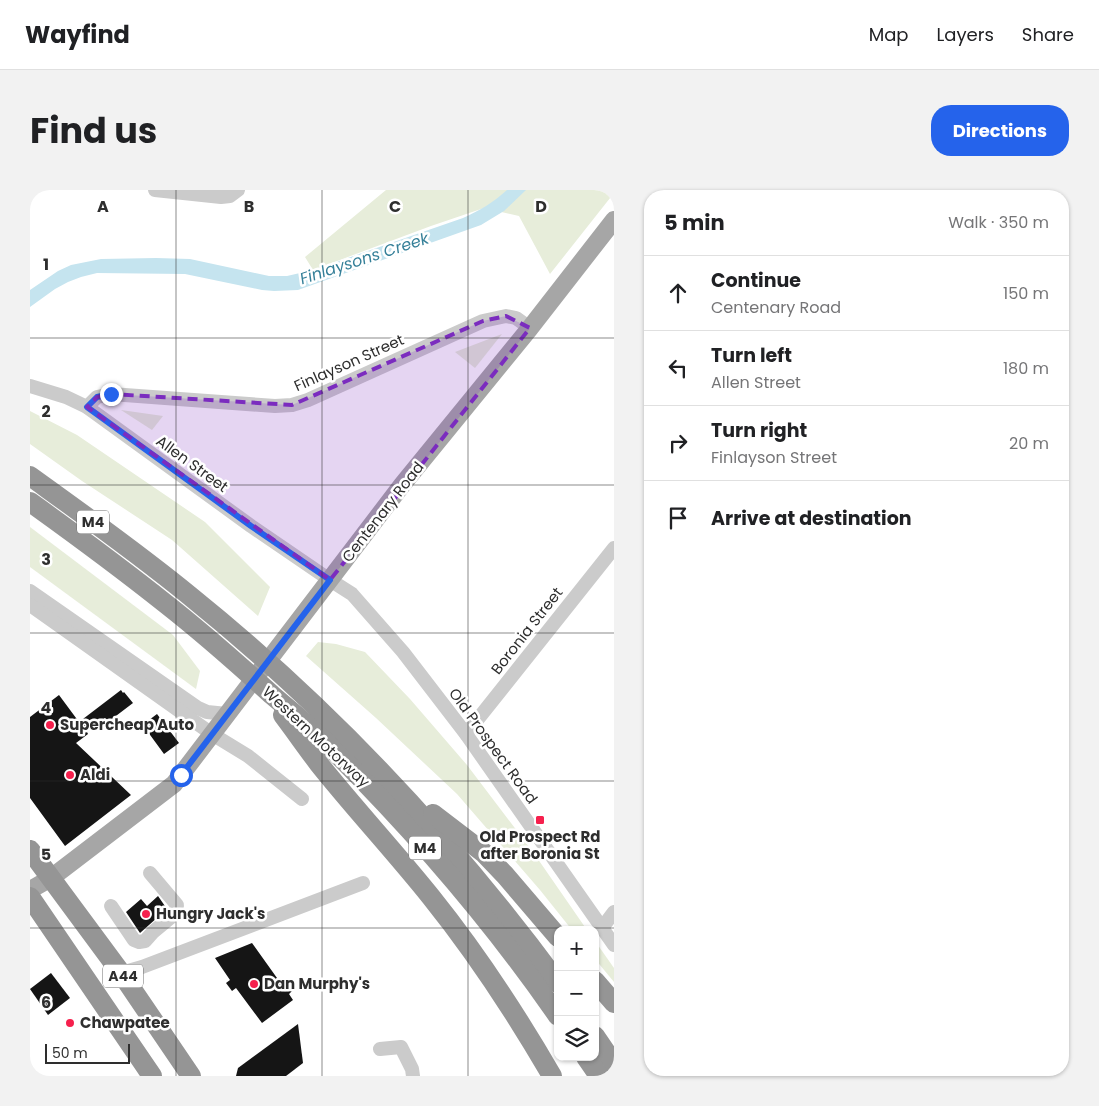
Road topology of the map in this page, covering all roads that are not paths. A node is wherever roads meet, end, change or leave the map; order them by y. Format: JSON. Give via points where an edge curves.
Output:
{"nodes":[{"id":1,"x":155,"y":190,"type":"edge"},
{"id":2,"x":238,"y":190,"type":"edge"},
{"id":3,"x":614,"y":220,"type":"edge"},
{"id":4,"x":530,"y":328,"type":"junction"},
{"id":5,"x":30,"y":386,"type":"edge"},
{"id":6,"x":87,"y":407,"type":"junction"},
{"id":7,"x":30,"y":476,"type":"edge"},
{"id":8,"x":30,"y":502,"type":"edge"},
{"id":9,"x":614,"y":548,"type":"edge"},
{"id":10,"x":330,"y":580,"type":"junction"},
{"id":11,"x":30,"y":591,"type":"edge"},
{"id":12,"x":30,"y":604,"type":"edge"},
{"id":13,"x":268,"y":693,"type":"junction"},
{"id":14,"x":227,"y":714,"type":"junction"},
{"id":15,"x":212,"y":734,"type":"junction"},
{"id":16,"x":466,"y":734,"type":"junction"},
{"id":17,"x":394,"y":784,"type":"junction"},
{"id":18,"x":302,"y":799,"type":"dead end"},
{"id":19,"x":30,"y":850,"type":"edge"},
{"id":20,"x":150,"y":873,"type":"dead end"},
{"id":21,"x":51,"y":878,"type":"junction"},
{"id":22,"x":363,"y":883,"type":"dead end"},
{"id":23,"x":30,"y":890,"type":"edge"},
{"id":24,"x":30,"y":897,"type":"edge"},
{"id":25,"x":110,"y":906,"type":"dead end"},
{"id":26,"x":614,"y":912,"type":"edge"},
{"id":27,"x":602,"y":928,"type":"junction"},
{"id":28,"x":554,"y":932,"type":"edge"},
{"id":29,"x":614,"y":945,"type":"edge"},
{"id":30,"x":121,"y":973,"type":"junction"},
{"id":31,"x":554,"y":978,"type":"edge"},
{"id":32,"x":599,"y":986,"type":"edge"},
{"id":33,"x":614,"y":1003,"type":"edge"},
{"id":34,"x":554,"y":1011,"type":"edge"},
{"id":35,"x":599,"y":1042,"type":"edge"},
{"id":36,"x":380,"y":1049,"type":"dead end"},
{"id":37,"x":589,"y":1061,"type":"edge"},
{"id":38,"x":614,"y":1064,"type":"edge"},
{"id":39,"x":152,"y":1076,"type":"edge"},
{"id":40,"x":191,"y":1076,"type":"edge"},
{"id":41,"x":413,"y":1076,"type":"edge"},
{"id":42,"x":552,"y":1076,"type":"edge"},
{"id":43,"x":599,"y":1076,"type":"edge"}],
"edges":[{"from":1,"to":2,"type":"street","via":[[221,197],[230,196]]},
{"from":3,"to":4,"type":"main road","name":"Centenary Road"},
{"from":4,"to":6,"type":"street","name":"Finlayson Street","via":[[516,318],[506,316],[483,321],[292,405],[111,394],[97,397]]},
{"from":4,"to":10,"type":"main road","name":"Centenary Road","via":[[402,485]]},
{"from":5,"to":6,"type":"street","name":"Allen Street"},
{"from":6,"to":10,"type":"street","name":"Allen Street"},
{"from":7,"to":17,"type":"highway","name":"Western Motorway","number":"M4","via":[[156,569],[247,644]]},
{"from":8,"to":13,"type":"highway","name":"Western Motorway","number":"M4","via":[[167,605]]},
{"from":9,"to":16,"type":"street","name":"Boronia Street"},
{"from":10,"to":14,"type":"main road","name":"Centenary Road"},
{"from":10,"to":16,"type":"street","name":"Old Prospect Road","via":[[352,594],[378,623]]},
{"from":11,"to":14,"type":"street","via":[[190,704],[207,712]]},
{"from":12,"to":15,"type":"street"},
{"from":13,"to":34,"type":"highway","name":"Western Motorway","number":"M4","via":[[316,733],[398,817],[453,880]]},
{"from":13,"to":42,"type":"highway","via":[[319,763],[463,939],[508,1003]]},
{"from":14,"to":15,"type":"main road","name":"Centenary Road"},
{"from":15,"to":18,"type":"street","via":[[248,756]]},
{"from":15,"to":21,"type":"main road","name":"Centenary Road","via":[[174,784]]},
{"from":16,"to":27,"type":"street","name":"Old Prospect Road"},
{"from":17,"to":28,"type":"highway","via":[[484,853]]},
{"from":17,"to":31,"type":"highway","name":"Western Motorway","number":"M4","via":[[467,868]]},
{"from":19,"to":21,"type":"highway","number":"A44"},
{"from":20,"to":25,"type":"street","via":[[177,905],[172,917],[145,941],[134,940]]},
{"from":21,"to":23,"type":"main road","name":"Centenary Road"},
{"from":21,"to":30,"type":"highway","number":"A44"},
{"from":22,"to":30,"type":"street"},
{"from":24,"to":39,"type":"highway","number":"A44"},
{"from":26,"to":27,"type":"street"},
{"from":27,"to":29,"type":"street","name":"Old Prospect Road"},
{"from":30,"to":40,"type":"highway","number":"A44"},
{"from":32,"to":33,"type":"highway"},
{"from":35,"to":38,"type":"highway"},
{"from":36,"to":41,"type":"street","via":[[400,1047]]},
{"from":37,"to":43,"type":"highway"}]}
